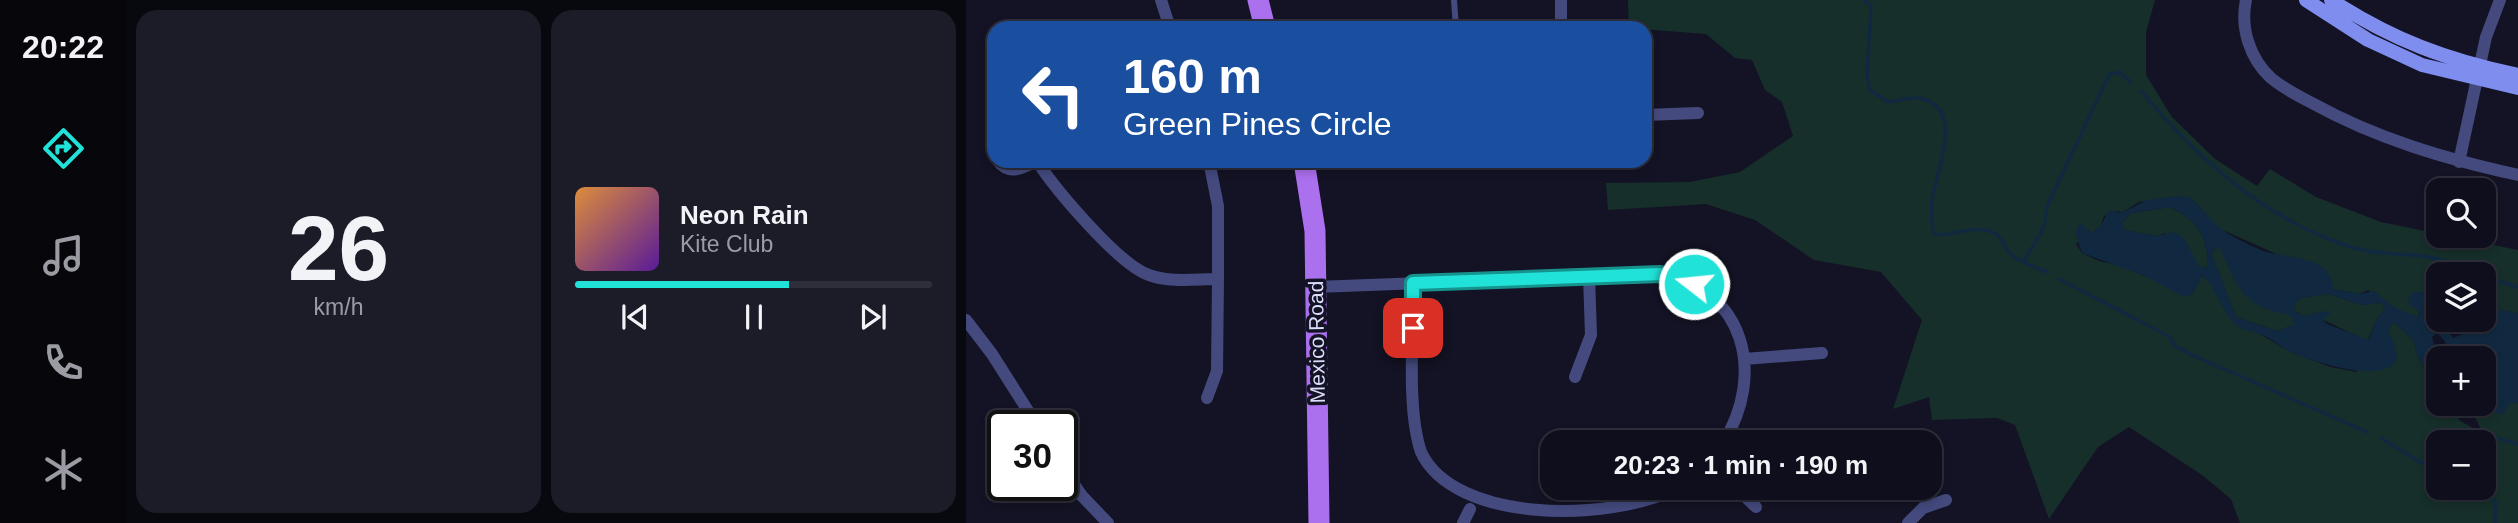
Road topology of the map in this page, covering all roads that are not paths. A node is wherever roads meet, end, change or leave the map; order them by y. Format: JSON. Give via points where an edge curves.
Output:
{"nodes":[{"id":1,"x":1161,"y":0,"type":"edge"},
{"id":2,"x":1258,"y":0,"type":"edge"},
{"id":3,"x":1454,"y":0,"type":"edge"},
{"id":4,"x":1561,"y":0,"type":"edge"},
{"id":5,"x":2246,"y":0,"type":"edge"},
{"id":6,"x":2306,"y":0,"type":"edge"},
{"id":7,"x":2331,"y":0,"type":"edge"},
{"id":8,"x":2500,"y":0,"type":"edge"},
{"id":9,"x":1168,"y":21,"type":"edge"},
{"id":10,"x":1263,"y":21,"type":"edge"},
{"id":11,"x":1456,"y":21,"type":"edge"},
{"id":12,"x":1561,"y":21,"type":"edge"},
{"id":13,"x":2478,"y":73,"type":"junction"},
{"id":14,"x":2518,"y":75,"type":"edge"},
{"id":15,"x":2518,"y":88,"type":"edge"},
{"id":16,"x":1698,"y":113,"type":"dead end"},
{"id":17,"x":1652,"y":115,"type":"edge"},
{"id":18,"x":2459,"y":162,"type":"junction"},
{"id":19,"x":1003,"y":168,"type":"edge"},
{"id":20,"x":1020,"y":168,"type":"edge"},
{"id":21,"x":1043,"y":168,"type":"edge"},
{"id":22,"x":1210,"y":168,"type":"edge"},
{"id":23,"x":1305,"y":168,"type":"edge"},
{"id":24,"x":2518,"y":175,"type":"edge"},
{"id":25,"x":1589,"y":276,"type":"junction"},
{"id":26,"x":1218,"y":279,"type":"junction"},
{"id":27,"x":1413,"y":283,"type":"junction"},
{"id":28,"x":1316,"y":287,"type":"junction"},
{"id":29,"x":966,"y":320,"type":"edge"},
{"id":30,"x":1822,"y":353,"type":"dead end"},
{"id":31,"x":1744,"y":359,"type":"junction"},
{"id":32,"x":1575,"y":377,"type":"dead end"},
{"id":33,"x":1207,"y":398,"type":"dead end"},
{"id":34,"x":1027,"y":410,"type":"edge"},
{"id":35,"x":1728,"y":430,"type":"edge"},
{"id":36,"x":1078,"y":490,"type":"edge"},
{"id":37,"x":1655,"y":500,"type":"edge"},
{"id":38,"x":1748,"y":500,"type":"edge"},
{"id":39,"x":1945,"y":500,"type":"dead end"},
{"id":40,"x":1756,"y":507,"type":"dead end"},
{"id":41,"x":1470,"y":509,"type":"junction"},
{"id":42,"x":1485,"y":515,"type":"dead end"},
{"id":43,"x":1607,"y":519,"type":"edge"},
{"id":44,"x":1521,"y":521,"type":"edge"},
{"id":45,"x":1108,"y":523,"type":"edge"},
{"id":46,"x":1319,"y":523,"type":"edge"},
{"id":47,"x":1463,"y":523,"type":"edge"},
{"id":48,"x":1908,"y":523,"type":"edge"}],
"edges":[{"from":1,"to":9,"type":"street"},
{"from":2,"to":10,"type":"main road"},
{"from":3,"to":11,"type":"lane"},
{"from":4,"to":12,"type":"street"},
{"from":5,"to":18,"type":"street","via":[[2246,38],[2271,78],[2371,132]]},
{"from":6,"to":13,"type":"street","via":[[2395,54],[2422,65]]},
{"from":7,"to":13,"type":"street","via":[[2405,43]]},
{"from":8,"to":13,"type":"street"},
{"from":13,"to":14,"type":"street"},
{"from":13,"to":15,"type":"street"},
{"from":13,"to":18,"type":"street"},
{"from":16,"to":17,"type":"street"},
{"from":18,"to":24,"type":"street"},
{"from":19,"to":20,"type":"street"},
{"from":21,"to":26,"type":"street","via":[[1119,256],[1141,272],[1162,279]]},
{"from":22,"to":26,"type":"street","via":[[1218,206]]},
{"from":23,"to":28,"type":"main road","name":"Mexico Road","via":[[1315,232]]},
{"from":25,"to":27,"type":"street"},
{"from":25,"to":31,"type":"street","via":[[1660,274],[1694,284],[1731,317]]},
{"from":25,"to":32,"type":"street","via":[[1591,335]]},
{"from":26,"to":33,"type":"street","via":[[1217,371]]},
{"from":27,"to":28,"type":"street"},
{"from":27,"to":41,"type":"street","via":[[1421,455],[1435,478]]},
{"from":28,"to":46,"type":"main road","name":"Mexico Road"},
{"from":29,"to":34,"type":"street"},
{"from":30,"to":31,"type":"street"},
{"from":31,"to":35,"type":"street","via":[[1740,402]]},
{"from":36,"to":45,"type":"street"},
{"from":37,"to":43,"type":"street"},
{"from":38,"to":40,"type":"street"},
{"from":39,"to":48,"type":"street","via":[[1923,508]]},
{"from":41,"to":42,"type":"street"},
{"from":41,"to":47,"type":"street"},
{"from":43,"to":44,"type":"street"}]}
